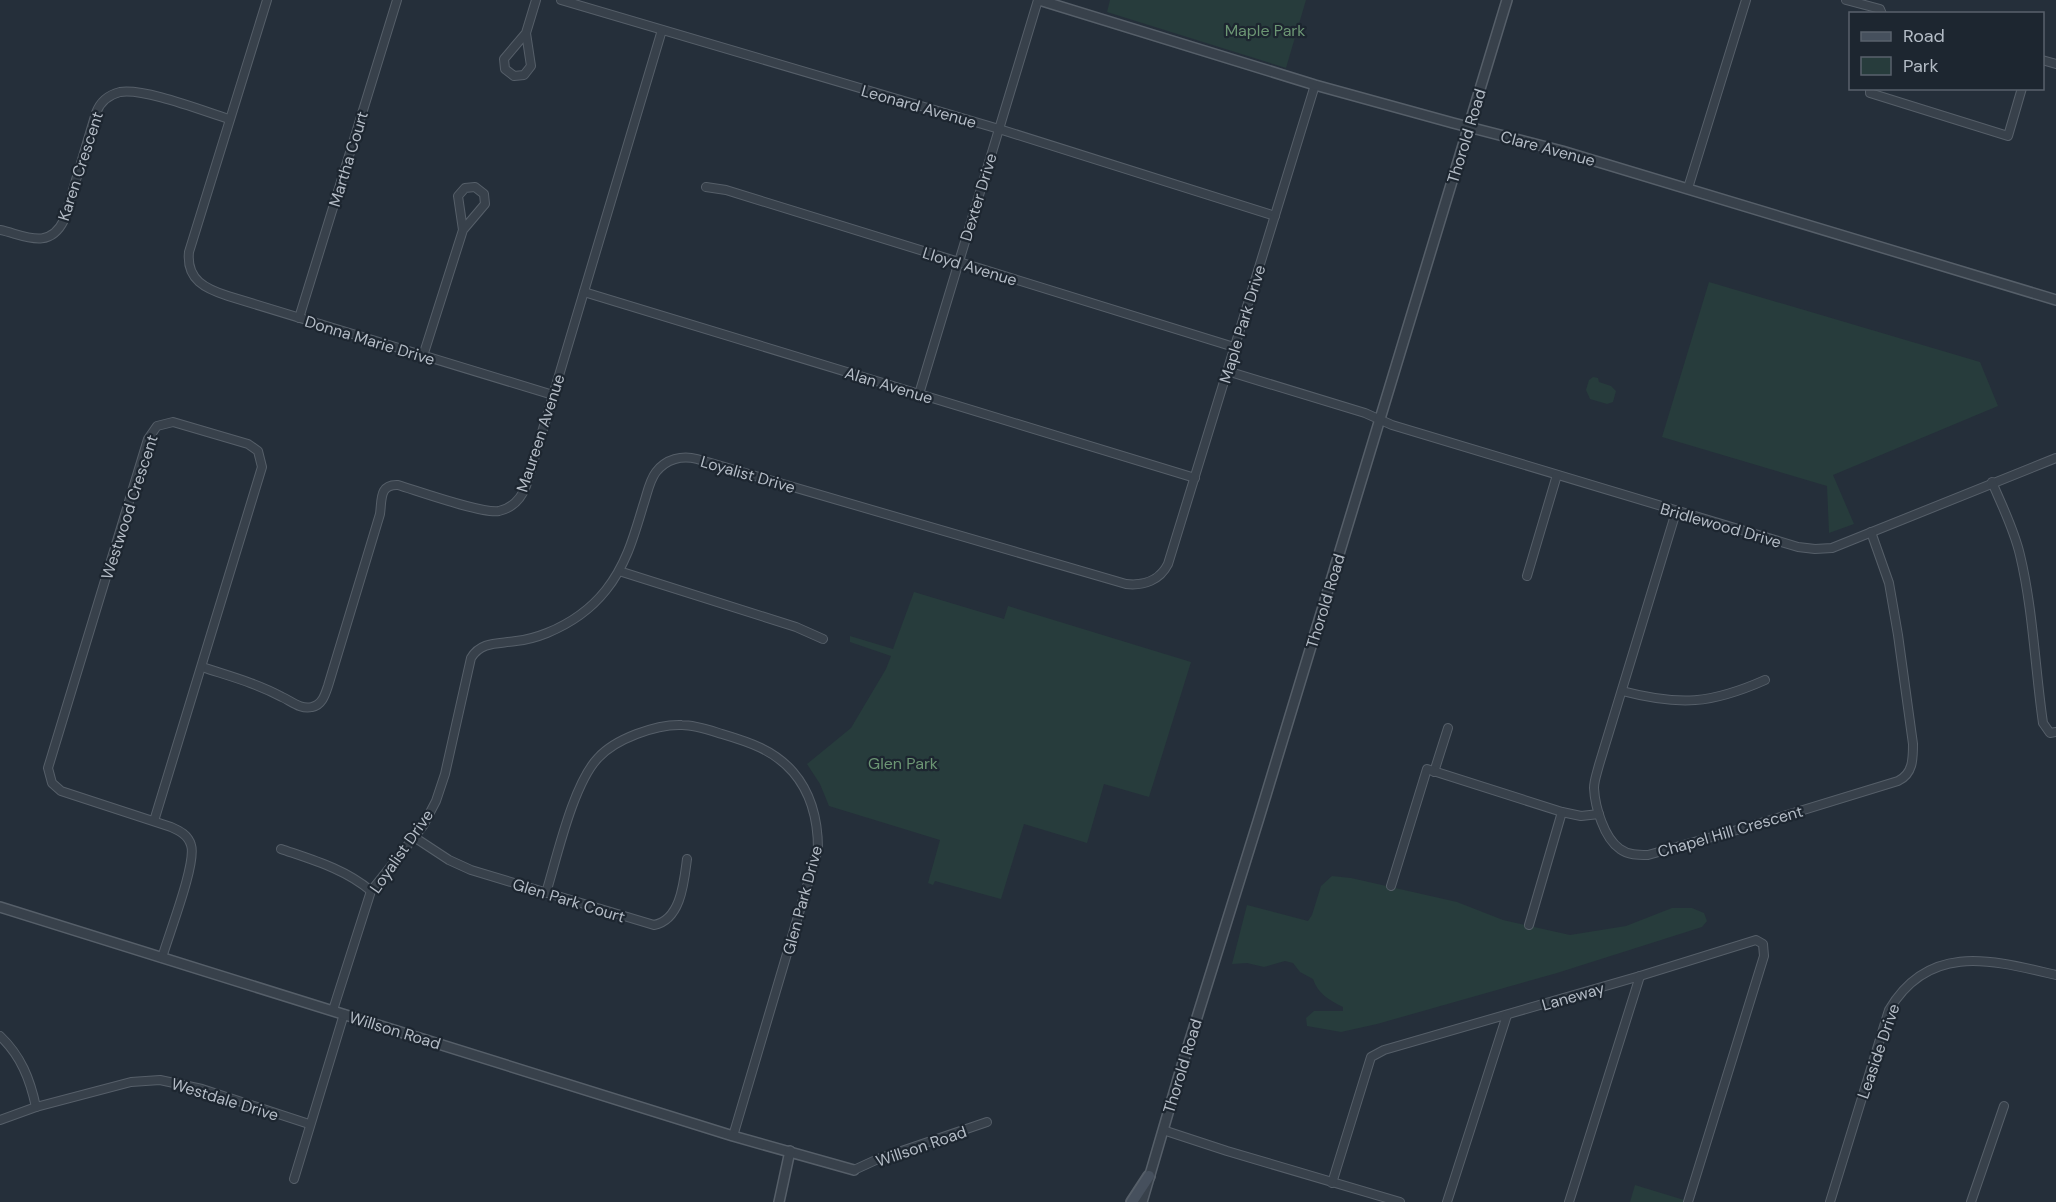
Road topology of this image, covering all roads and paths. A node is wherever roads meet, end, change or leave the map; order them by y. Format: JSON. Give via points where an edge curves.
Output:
{"nodes":[{"id":1,"x":267,"y":0,"type":"edge"},
{"id":2,"x":397,"y":0,"type":"edge"},
{"id":3,"x":536,"y":0,"type":"edge"},
{"id":4,"x":561,"y":0,"type":"edge"},
{"id":5,"x":1038,"y":0,"type":"edge"},
{"id":6,"x":1507,"y":0,"type":"edge"},
{"id":7,"x":1746,"y":0,"type":"edge"},
{"id":8,"x":1846,"y":0,"type":"edge"},
{"id":9,"x":1882,"y":12,"type":"edge"},
{"id":10,"x":662,"y":30,"type":"junction"},
{"id":11,"x":526,"y":33,"type":"junction"},
{"id":12,"x":1315,"y":85,"type":"junction"},
{"id":13,"x":1869,"y":90,"type":"edge"},
{"id":14,"x":2021,"y":90,"type":"edge"},
{"id":15,"x":229,"y":119,"type":"junction"},
{"id":16,"x":1469,"y":128,"type":"junction"},
{"id":17,"x":999,"y":129,"type":"junction"},
{"id":18,"x":706,"y":187,"type":"dead end"},
{"id":19,"x":1688,"y":188,"type":"junction"},
{"id":20,"x":1275,"y":216,"type":"junction"},
{"id":21,"x":0,"y":230,"type":"edge"},
{"id":22,"x":463,"y":230,"type":"junction"},
{"id":23,"x":959,"y":263,"type":"junction"},
{"id":24,"x":584,"y":292,"type":"junction"},
{"id":25,"x":2056,"y":300,"type":"edge"},
{"id":26,"x":299,"y":318,"type":"junction"},
{"id":27,"x":1234,"y":347,"type":"junction"},
{"id":28,"x":423,"y":356,"type":"junction"},
{"id":29,"x":1227,"y":371,"type":"junction"},
{"id":30,"x":920,"y":394,"type":"junction"},
{"id":31,"x":553,"y":395,"type":"junction"},
{"id":32,"x":1380,"y":420,"type":"junction"},
{"id":33,"x":2056,"y":458,"type":"edge"},
{"id":34,"x":1557,"y":474,"type":"junction"},
{"id":35,"x":1195,"y":478,"type":"junction"},
{"id":36,"x":1992,"y":482,"type":"junction"},
{"id":37,"x":1676,"y":512,"type":"junction"},
{"id":38,"x":1870,"y":532,"type":"junction"},
{"id":39,"x":1168,"y":564,"type":"joint"},
{"id":40,"x":619,"y":572,"type":"junction"},
{"id":41,"x":1527,"y":576,"type":"dead end"},
{"id":42,"x":823,"y":639,"type":"dead end"},
{"id":43,"x":202,"y":667,"type":"junction"},
{"id":44,"x":1765,"y":680,"type":"dead end"},
{"id":45,"x":1622,"y":691,"type":"junction"},
{"id":46,"x":1448,"y":728,"type":"dead end"},
{"id":47,"x":2056,"y":732,"type":"edge"},
{"id":48,"x":1434,"y":772,"type":"junction"},
{"id":49,"x":1562,"y":812,"type":"junction"},
{"id":50,"x":1599,"y":814,"type":"junction"},
{"id":51,"x":154,"y":821,"type":"junction"},
{"id":52,"x":414,"y":837,"type":"junction"},
{"id":53,"x":281,"y":849,"type":"dead end"},
{"id":54,"x":687,"y":859,"type":"dead end"},
{"id":55,"x":1391,"y":886,"type":"dead end"},
{"id":56,"x":371,"y":891,"type":"junction"},
{"id":57,"x":546,"y":893,"type":"junction"},
{"id":58,"x":0,"y":908,"type":"edge"},
{"id":59,"x":1529,"y":925,"type":"dead end"},
{"id":60,"x":162,"y":958,"type":"junction"},
{"id":61,"x":2056,"y":975,"type":"edge"},
{"id":62,"x":1640,"y":976,"type":"junction"},
{"id":63,"x":333,"y":1010,"type":"junction"},
{"id":64,"x":344,"y":1014,"type":"junction"},
{"id":65,"x":1507,"y":1015,"type":"junction"},
{"id":66,"x":0,"y":1036,"type":"edge"},
{"id":67,"x":2004,"y":1106,"type":"dead end"},
{"id":68,"x":36,"y":1107,"type":"junction"},
{"id":69,"x":0,"y":1120,"type":"edge"},
{"id":70,"x":987,"y":1122,"type":"dead end"},
{"id":71,"x":309,"y":1124,"type":"junction"},
{"id":72,"x":1163,"y":1130,"type":"junction"},
{"id":73,"x":733,"y":1136,"type":"junction"},
{"id":74,"x":790,"y":1151,"type":"junction"},
{"id":75,"x":854,"y":1170,"type":"joint"},
{"id":76,"x":1149,"y":1176,"type":"junction"},
{"id":77,"x":294,"y":1179,"type":"dead end"},
{"id":78,"x":1332,"y":1183,"type":"junction"},
{"id":79,"x":778,"y":1202,"type":"edge"},
{"id":80,"x":1132,"y":1202,"type":"edge"},
{"id":81,"x":1142,"y":1202,"type":"edge"},
{"id":82,"x":1400,"y":1202,"type":"edge"},
{"id":83,"x":1448,"y":1202,"type":"edge"},
{"id":84,"x":1569,"y":1202,"type":"edge"},
{"id":85,"x":1688,"y":1202,"type":"edge"},
{"id":86,"x":1830,"y":1202,"type":"edge"},
{"id":87,"x":1971,"y":1202,"type":"edge"}],
"edges":[{"from":1,"to":15,"type":"street"},
{"from":2,"to":26,"type":"street","name":"Martha Court"},
{"from":3,"to":11,"type":"street"},
{"from":4,"to":10,"type":"street","name":"Leonard Avenue"},
{"from":5,"to":12,"type":"street","name":"Clare Avenue"},
{"from":5,"to":17,"type":"street","name":"Dexter Drive"},
{"from":6,"to":16,"type":"street","name":"Thorold Road"},
{"from":7,"to":19,"type":"street"},
{"from":8,"to":9,"type":"street"},
{"from":10,"to":17,"type":"street","name":"Leonard Avenue"},
{"from":10,"to":24,"type":"street","name":"Maureen Avenue"},
{"from":11,"to":11,"type":"street","via":[[531,66],[524,75],[514,76],[505,69],[504,59]]},
{"from":12,"to":16,"type":"street","name":"Clare Avenue"},
{"from":12,"to":20,"type":"street","name":"Maple Park Drive"},
{"from":13,"to":14,"type":"street","via":[[2008,136]]},
{"from":15,"to":21,"type":"street","name":"Karen Crescent","via":[[153,96],[127,92],[113,95],[104,100],[96,113],[59,228],[37,239]]},
{"from":15,"to":26,"type":"street","name":"Donna Marie Drive","via":[[189,252],[189,264],[200,284],[209,290]]},
{"from":16,"to":19,"type":"street","name":"Clare Avenue"},
{"from":16,"to":32,"type":"street","name":"Thorold Road"},
{"from":17,"to":20,"type":"street","name":"Leonard Avenue"},
{"from":17,"to":23,"type":"street","name":"Dexter Drive"},
{"from":18,"to":23,"type":"street","name":"Lloyd Avenue"},
{"from":19,"to":25,"type":"street","name":"Clare Avenue"},
{"from":20,"to":27,"type":"street","name":"Maple Park Drive"},
{"from":22,"to":22,"type":"street","via":[[458,196],[465,188],[476,187],[484,194],[485,204]]},
{"from":22,"to":28,"type":"street"},
{"from":23,"to":27,"type":"street","name":"Lloyd Avenue"},
{"from":23,"to":30,"type":"street","name":"Dexter Drive"},
{"from":24,"to":30,"type":"street","name":"Alan Avenue"},
{"from":24,"to":31,"type":"street","name":"Maureen Avenue"},
{"from":26,"to":28,"type":"street","name":"Donna Marie Drive"},
{"from":27,"to":29,"type":"street","name":"Maple Park Drive"},
{"from":28,"to":31,"type":"street","name":"Donna Marie Drive"},
{"from":29,"to":32,"type":"street","via":[[1365,412]]},
{"from":29,"to":35,"type":"street","name":"Maple Park Drive"},
{"from":30,"to":35,"type":"street","name":"Alan Avenue"},
{"from":31,"to":43,"type":"street","name":"Maureen Avenue","via":[[524,492],[508,508],[486,511],[398,485],[383,490],[380,514],[320,704],[301,707],[252,683]]},
{"from":32,"to":34,"type":"street","name":"Bridlewood Drive"},
{"from":32,"to":72,"type":"street","name":"Thorold Road"},
{"from":33,"to":36,"type":"street","name":"Bridlewood Drive"},
{"from":34,"to":37,"type":"street","name":"Bridlewood Drive"},
{"from":34,"to":41,"type":"street"},
{"from":35,"to":39,"type":"street","name":"Maple Park Drive"},
{"from":36,"to":38,"type":"street","name":"Bridlewood Drive"},
{"from":36,"to":47,"type":"street","via":[[2020,555],[2043,723],[2050,732]]},
{"from":37,"to":38,"type":"street","name":"Bridlewood Drive","via":[[1806,549],[1832,548]]},
{"from":37,"to":45,"type":"street","name":"Chapel Hill Crescent"},
{"from":38,"to":50,"type":"street","name":"Chapel Hill Crescent","via":[[1889,583],[1898,635],[1913,744],[1913,762],[1906,775],[1898,781],[1648,855],[1633,855],[1620,849],[1611,840]]},
{"from":39,"to":40,"type":"street","name":"Loyalist Drive","via":[[1152,581],[1126,584],[685,457],[667,462],[653,476]]},
{"from":40,"to":42,"type":"street"},
{"from":40,"to":52,"type":"street","name":"Loyalist Drive","via":[[588,608],[569,622],[525,640],[484,646],[473,654],[466,670],[441,788]]},
{"from":43,"to":51,"type":"street","name":"Westwood Crescent"},
{"from":43,"to":51,"type":"street","name":"Westwood Crescent","via":[[262,463],[258,451],[246,443],[169,422],[157,426],[148,438],[48,768],[52,783],[62,791]]},
{"from":44,"to":45,"type":"street","via":[[1730,695],[1697,701],[1666,700]]},
{"from":45,"to":50,"type":"street","name":"Chapel Hill Crescent","via":[[1596,776]]},
{"from":46,"to":48,"type":"street"},
{"from":48,"to":49,"type":"street"},
{"from":48,"to":55,"type":"street","via":[[1428,770]]},
{"from":49,"to":50,"type":"street"},
{"from":49,"to":59,"type":"street"},
{"from":51,"to":60,"type":"street","name":"Westwood Crescent","via":[[183,833],[192,854]]},
{"from":52,"to":56,"type":"street","name":"Loyalist Drive"},
{"from":52,"to":57,"type":"street","name":"Glen Park Court","via":[[471,870]]},
{"from":53,"to":56,"type":"street","via":[[339,870]]},
{"from":54,"to":57,"type":"street","name":"Glen Park Court","via":[[674,910],[668,920],[658,925]]},
{"from":56,"to":63,"type":"street","name":"Loyalist Drive"},
{"from":57,"to":73,"type":"street","name":"Glen Park Drive","via":[[583,777],[600,755],[622,740],[671,725],[694,726],[766,750],[797,778],[815,815],[818,849]]},
{"from":58,"to":60,"type":"street","name":"Willson Road"},
{"from":60,"to":63,"type":"street","name":"Willson Road"},
{"from":61,"to":86,"type":"street","name":"Leaside Drive","via":[[1999,962],[1957,962],[1926,971],[1899,992],[1889,1010]]},
{"from":62,"to":65,"type":"street","name":"Laneway"},
{"from":62,"to":84,"type":"street"},
{"from":62,"to":85,"type":"street","name":"Laneway","via":[[1756,940],[1762,944],[1764,956]]},
{"from":63,"to":64,"type":"street","name":"Willson Road"},
{"from":64,"to":71,"type":"street"},
{"from":64,"to":73,"type":"street","name":"Willson Road"},
{"from":65,"to":78,"type":"street","name":"Laneway","via":[[1371,1057]]},
{"from":65,"to":83,"type":"street"},
{"from":66,"to":68,"type":"street","via":[[22,1064]]},
{"from":67,"to":87,"type":"street"},
{"from":68,"to":69,"type":"street","name":"Westdale Drive"},
{"from":68,"to":71,"type":"street","name":"Westdale Drive","via":[[131,1082],[160,1080],[202,1089]]},
{"from":70,"to":75,"type":"street","name":"Willson Road"},
{"from":71,"to":77,"type":"street"},
{"from":72,"to":76,"type":"street","name":"Thorold Road"},
{"from":72,"to":78,"type":"street"},
{"from":73,"to":74,"type":"street","name":"Willson Road"},
{"from":74,"to":75,"type":"street","name":"Willson Road"},
{"from":74,"to":79,"type":"street"},
{"from":76,"to":80,"type":"main road"},
{"from":76,"to":81,"type":"street","name":"Thorold Road"},
{"from":78,"to":82,"type":"street"}]}
